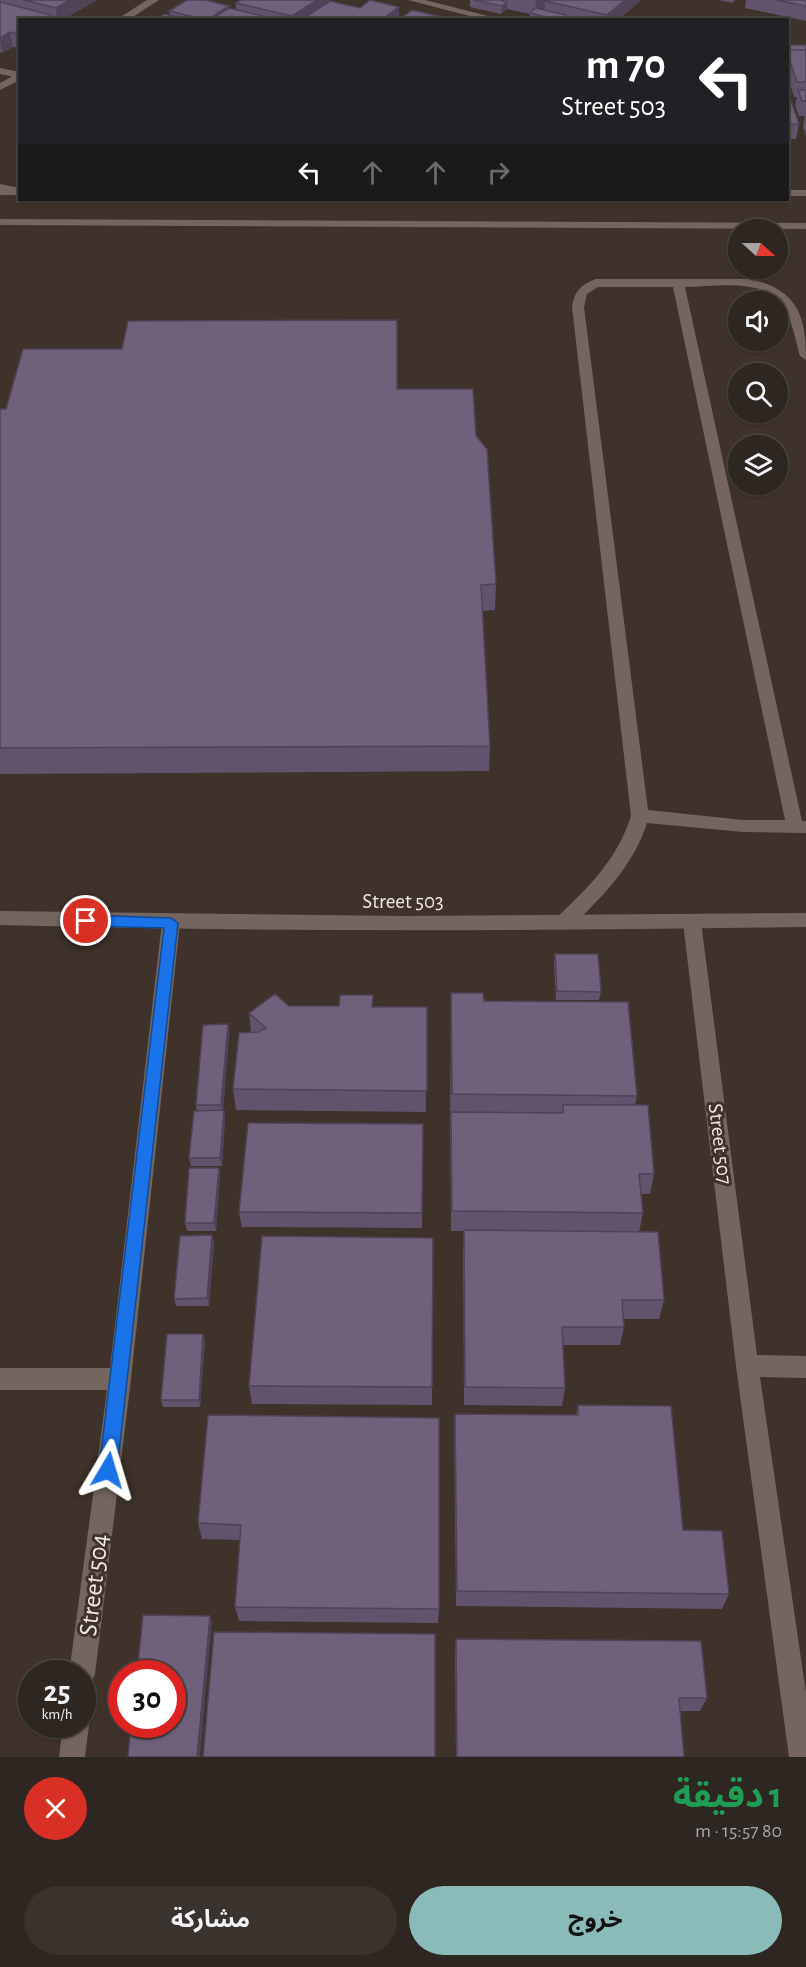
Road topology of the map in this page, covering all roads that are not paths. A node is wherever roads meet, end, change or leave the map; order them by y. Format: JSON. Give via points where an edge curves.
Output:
{"nodes":[{"id":1,"x":154,"y":0,"type":"edge"},
{"id":2,"x":413,"y":0,"type":"edge"},
{"id":3,"x":123,"y":18,"type":"edge"},
{"id":4,"x":491,"y":18,"type":"edge"},
{"id":5,"x":0,"y":71,"type":"edge"},
{"id":6,"x":18,"y":75,"type":"edge"},
{"id":7,"x":18,"y":76,"type":"edge"},
{"id":8,"x":0,"y":87,"type":"edge"},
{"id":9,"x":0,"y":187,"type":"edge"},
{"id":10,"x":18,"y":191,"type":"edge"},
{"id":11,"x":18,"y":191,"type":"edge"},
{"id":12,"x":0,"y":192,"type":"edge"},
{"id":13,"x":789,"y":193,"type":"edge"},
{"id":14,"x":806,"y":193,"type":"edge"},
{"id":15,"x":0,"y":222,"type":"edge"},
{"id":16,"x":806,"y":226,"type":"edge"},
{"id":17,"x":678,"y":283,"type":"junction"},
{"id":18,"x":806,"y":356,"type":"edge"},
{"id":19,"x":640,"y":816,"type":"junction"},
{"id":20,"x":800,"y":827,"type":"edge"},
{"id":21,"x":0,"y":918,"type":"edge"},
{"id":22,"x":806,"y":920,"type":"edge"},
{"id":23,"x":692,"y":922,"type":"junction"},
{"id":24,"x":171,"y":923,"type":"junction"},
{"id":25,"x":562,"y":924,"type":"junction"},
{"id":26,"x":747,"y":1366,"type":"junction"},
{"id":27,"x":806,"y":1367,"type":"edge"},
{"id":28,"x":0,"y":1378,"type":"edge"},
{"id":29,"x":120,"y":1379,"type":"junction"},
{"id":30,"x":84,"y":1660,"type":"edge"},
{"id":31,"x":74,"y":1738,"type":"edge"},
{"id":32,"x":72,"y":1757,"type":"edge"},
{"id":33,"x":802,"y":1757,"type":"edge"}],
"edges":[{"from":1,"to":3,"type":"street"},
{"from":2,"to":4,"type":"street"},
{"from":5,"to":6,"type":"street"},
{"from":7,"to":8,"type":"street"},
{"from":9,"to":10,"type":"street"},
{"from":11,"to":12,"type":"street"},
{"from":13,"to":14,"type":"street"},
{"from":15,"to":16,"type":"street"},
{"from":17,"to":18,"type":"street","via":[[751,283],[781,293],[790,304]]},
{"from":17,"to":19,"type":"street","via":[[596,283],[584,288],[578,307]]},
{"from":17,"to":20,"type":"street"},
{"from":19,"to":20,"type":"street"},
{"from":19,"to":25,"type":"street","via":[[634,842],[610,877]]},
{"from":21,"to":24,"type":"street","name":"Street 503"},
{"from":22,"to":23,"type":"street","name":"Street 503"},
{"from":23,"to":25,"type":"street","name":"Street 503"},
{"from":23,"to":26,"type":"street","name":"Street 507"},
{"from":24,"to":25,"type":"street","name":"Street 503"},
{"from":24,"to":29,"type":"street","name":"Street 504"},
{"from":26,"to":27,"type":"street"},
{"from":26,"to":33,"type":"street","name":"Street 507"},
{"from":28,"to":29,"type":"street"},
{"from":29,"to":30,"type":"street","name":"Street 504"},
{"from":31,"to":32,"type":"street"}]}
